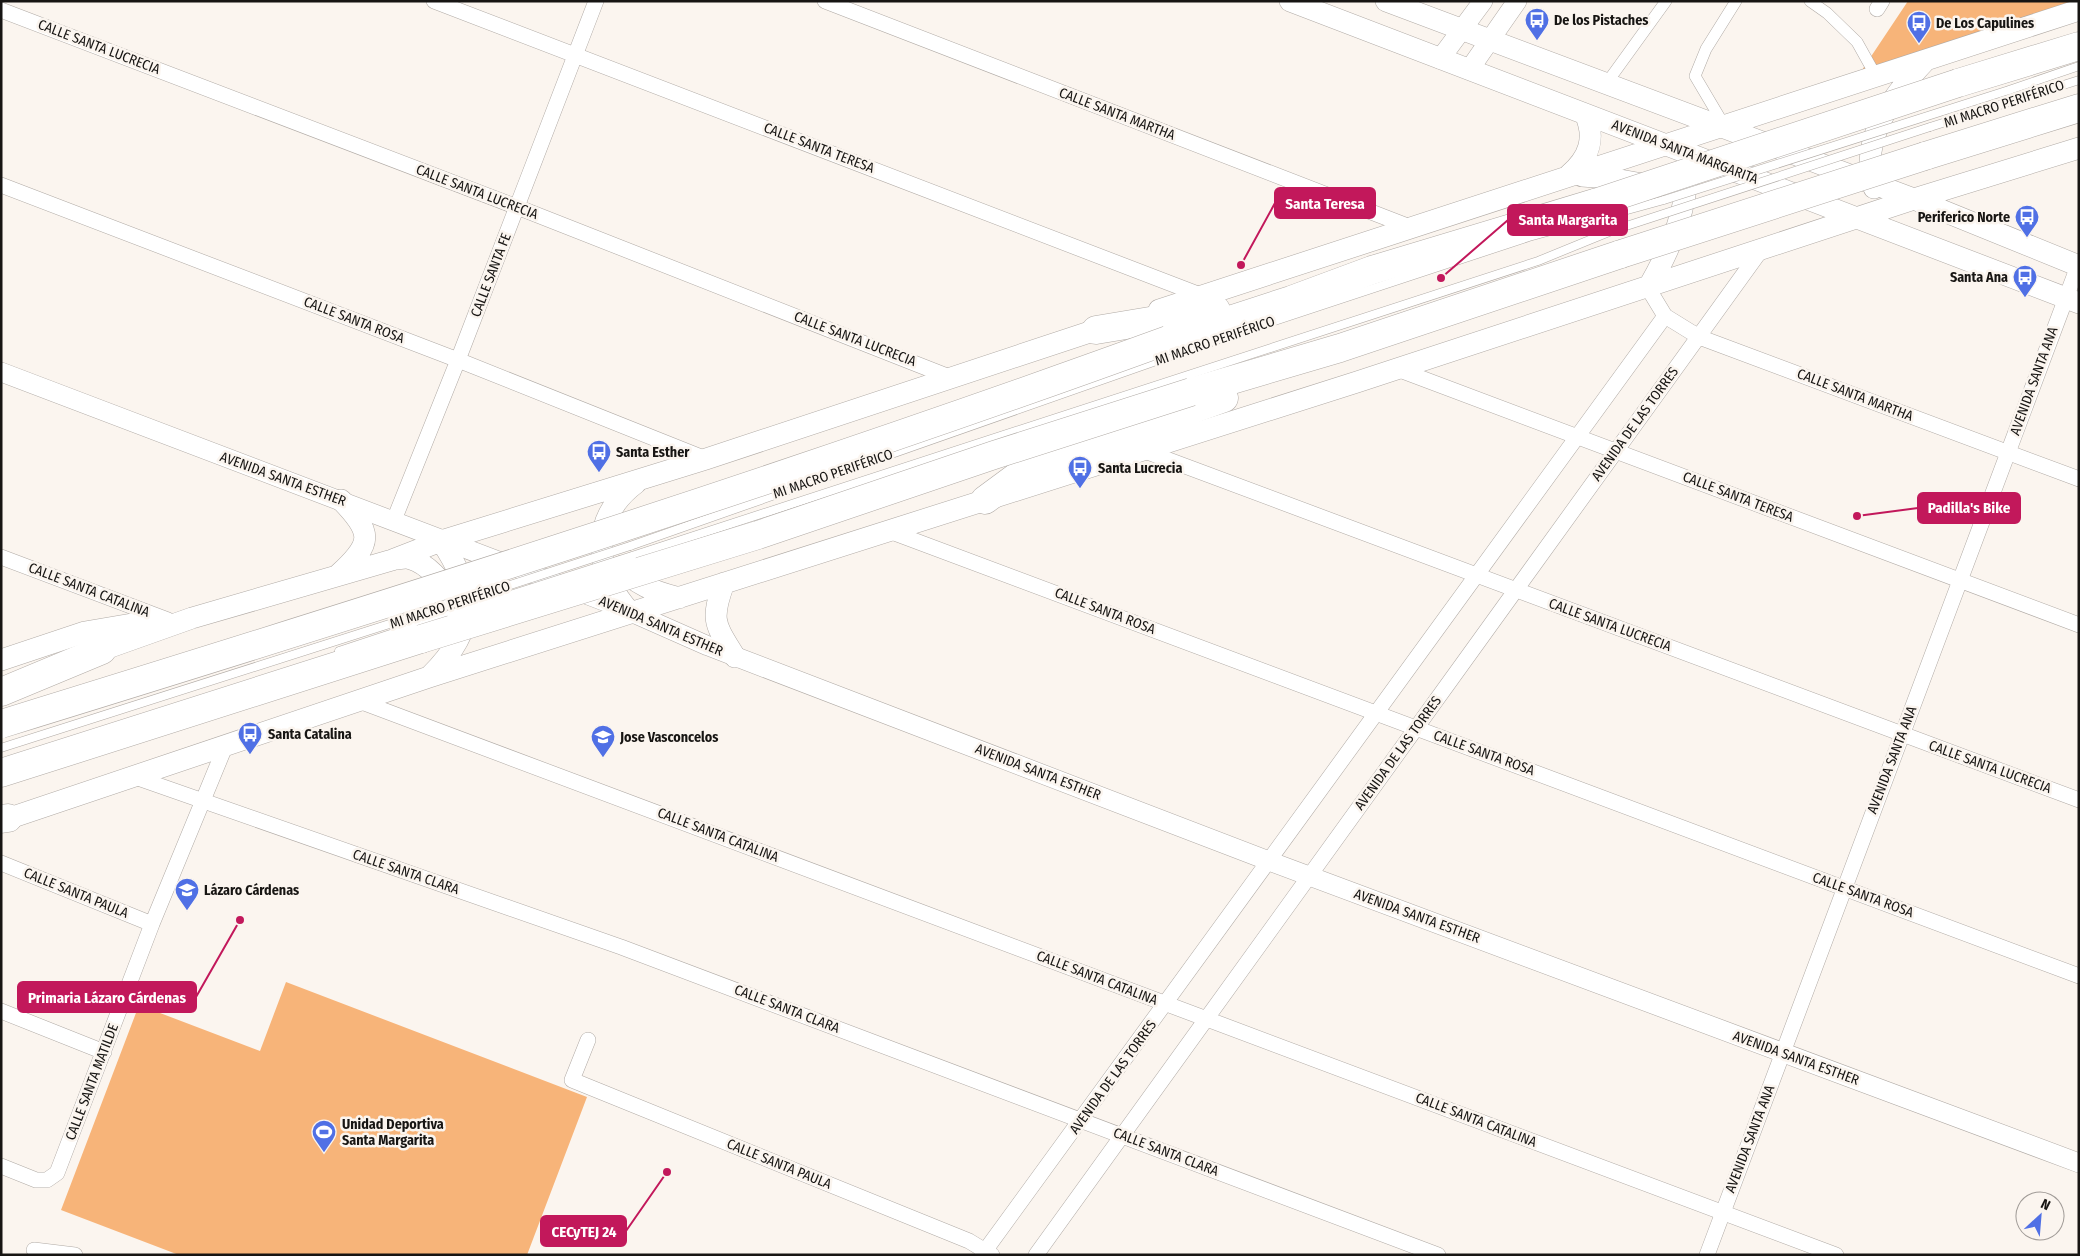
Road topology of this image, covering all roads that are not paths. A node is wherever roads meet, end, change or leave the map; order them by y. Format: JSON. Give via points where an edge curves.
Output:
{"nodes":[{"id":1,"x":434,"y":1,"type":"edge"},
{"id":2,"x":596,"y":1,"type":"edge"},
{"id":3,"x":825,"y":1,"type":"edge"},
{"id":4,"x":1290,"y":1,"type":"edge"},
{"id":5,"x":1386,"y":1,"type":"edge"},
{"id":6,"x":1483,"y":1,"type":"edge"},
{"id":7,"x":1517,"y":1,"type":"edge"},
{"id":8,"x":1666,"y":1,"type":"edge"},
{"id":9,"x":1736,"y":1,"type":"edge"},
{"id":10,"x":1810,"y":1,"type":"edge"},
{"id":11,"x":1,"y":10,"type":"edge"},
{"id":12,"x":2079,"y":10,"type":"edge"},
{"id":13,"x":1462,"y":30,"type":"junction"},
{"id":14,"x":1490,"y":40,"type":"junction"},
{"id":15,"x":2079,"y":46,"type":"edge"},
{"id":16,"x":575,"y":55,"type":"junction"},
{"id":17,"x":1440,"y":59,"type":"junction"},
{"id":18,"x":1926,"y":59,"type":"junction"},
{"id":19,"x":2079,"y":66,"type":"edge"},
{"id":20,"x":1469,"y":70,"type":"junction"},
{"id":21,"x":1876,"y":76,"type":"junction"},
{"id":22,"x":2079,"y":80,"type":"edge"},
{"id":23,"x":1606,"y":84,"type":"junction"},
{"id":24,"x":1660,"y":105,"type":"junction"},
{"id":25,"x":2079,"y":108,"type":"edge"},
{"id":26,"x":1586,"y":114,"type":"junction"},
{"id":27,"x":1882,"y":119,"type":"junction"},
{"id":28,"x":1721,"y":126,"type":"junction"},
{"id":29,"x":1678,"y":145,"type":"junction"},
{"id":30,"x":2079,"y":148,"type":"edge"},
{"id":31,"x":1569,"y":175,"type":"junction"},
{"id":32,"x":1,"y":185,"type":"edge"},
{"id":33,"x":1873,"y":186,"type":"junction"},
{"id":34,"x":1920,"y":198,"type":"junction"},
{"id":35,"x":517,"y":207,"type":"junction"},
{"id":36,"x":1882,"y":211,"type":"junction"},
{"id":37,"x":1858,"y":219,"type":"junction"},
{"id":38,"x":1679,"y":223,"type":"junction"},
{"id":39,"x":1410,"y":227,"type":"junction"},
{"id":40,"x":1908,"y":238,"type":"junction"},
{"id":41,"x":1761,"y":250,"type":"junction"},
{"id":42,"x":2079,"y":266,"type":"edge"},
{"id":43,"x":1372,"y":270,"type":"junction"},
{"id":44,"x":1648,"y":288,"type":"junction"},
{"id":45,"x":1203,"y":296,"type":"junction"},
{"id":46,"x":2072,"y":300,"type":"edge"},
{"id":47,"x":1665,"y":316,"type":"junction"},
{"id":48,"x":1096,"y":330,"type":"junction"},
{"id":49,"x":1698,"y":337,"type":"junction"},
{"id":50,"x":1303,"y":359,"type":"junction"},
{"id":51,"x":458,"y":360,"type":"junction"},
{"id":52,"x":1397,"y":369,"type":"junction"},
{"id":53,"x":1,"y":372,"type":"edge"},
{"id":54,"x":952,"y":378,"type":"junction"},
{"id":55,"x":1577,"y":436,"type":"junction"},
{"id":56,"x":1142,"y":450,"type":"junction"},
{"id":57,"x":1616,"y":451,"type":"junction"},
{"id":58,"x":2008,"y":453,"type":"junction"},
{"id":59,"x":706,"y":459,"type":"junction"},
{"id":60,"x":2079,"y":479,"type":"edge"},
{"id":61,"x":640,"y":480,"type":"junction"},
{"id":62,"x":341,"y":500,"type":"junction"},
{"id":63,"x":986,"y":500,"type":"junction"},
{"id":64,"x":609,"y":516,"type":"junction"},
{"id":65,"x":394,"y":520,"type":"junction"},
{"id":66,"x":889,"y":531,"type":"junction"},
{"id":67,"x":441,"y":541,"type":"junction"},
{"id":68,"x":1,"y":557,"type":"edge"},
{"id":69,"x":392,"y":560,"type":"junction"},
{"id":70,"x":1476,"y":575,"type":"junction"},
{"id":71,"x":336,"y":576,"type":"junction"},
{"id":72,"x":1960,"y":580,"type":"junction"},
{"id":73,"x":724,"y":583,"type":"junction"},
{"id":74,"x":1516,"y":590,"type":"junction"},
{"id":75,"x":679,"y":598,"type":"junction"},
{"id":76,"x":631,"y":613,"type":"junction"},
{"id":77,"x":176,"y":623,"type":"junction"},
{"id":78,"x":2079,"y":625,"type":"edge"},
{"id":79,"x":460,"y":636,"type":"junction"},
{"id":80,"x":102,"y":650,"type":"joint"},
{"id":81,"x":333,"y":653,"type":"dead end"},
{"id":82,"x":735,"y":657,"type":"junction"},
{"id":83,"x":1,"y":660,"type":"edge"},
{"id":84,"x":429,"y":677,"type":"junction"},
{"id":85,"x":1,"y":692,"type":"edge"},
{"id":86,"x":359,"y":700,"type":"junction"},
{"id":87,"x":1376,"y":713,"type":"junction"},
{"id":88,"x":1,"y":724,"type":"edge"},
{"id":89,"x":1416,"y":728,"type":"junction"},
{"id":90,"x":1902,"y":734,"type":"junction"},
{"id":91,"x":225,"y":746,"type":"junction"},
{"id":92,"x":1,"y":748,"type":"edge"},
{"id":93,"x":1,"y":773,"type":"edge"},
{"id":94,"x":132,"y":776,"type":"junction"},
{"id":95,"x":2079,"y":800,"type":"edge"},
{"id":96,"x":201,"y":801,"type":"junction"},
{"id":97,"x":4,"y":819,"type":"edge"},
{"id":98,"x":1270,"y":861,"type":"junction"},
{"id":99,"x":1,"y":863,"type":"edge"},
{"id":100,"x":1310,"y":876,"type":"junction"},
{"id":101,"x":1844,"y":888,"type":"junction"},
{"id":102,"x":152,"y":924,"type":"junction"},
{"id":103,"x":2079,"y":976,"type":"edge"},
{"id":104,"x":1166,"y":1004,"type":"junction"},
{"id":105,"x":1,"y":1011,"type":"edge"},
{"id":106,"x":1206,"y":1019,"type":"junction"},
{"id":107,"x":588,"y":1040,"type":"dead end"},
{"id":108,"x":104,"y":1052,"type":"junction"},
{"id":109,"x":1783,"y":1052,"type":"junction"},
{"id":110,"x":1082,"y":1120,"type":"junction"},
{"id":111,"x":1122,"y":1136,"type":"junction"},
{"id":112,"x":2079,"y":1163,"type":"edge"},
{"id":113,"x":1,"y":1166,"type":"edge"},
{"id":114,"x":1723,"y":1212,"type":"junction"},
{"id":115,"x":34,"y":1250,"type":"dead end"},
{"id":116,"x":987,"y":1253,"type":"edge"},
{"id":117,"x":75,"y":1255,"type":"edge"},
{"id":118,"x":1036,"y":1255,"type":"edge"},
{"id":119,"x":1438,"y":1255,"type":"edge"},
{"id":120,"x":1707,"y":1255,"type":"edge"},
{"id":121,"x":1836,"y":1255,"type":"edge"}],
"edges":[{"from":1,"to":16,"type":"street","name":"CALLE SANTA TERESA"},
{"from":2,"to":16,"type":"street","name":"CALLE SANTA FE"},
{"from":3,"to":39,"type":"street","name":"CALLE SANTA MARTHA"},
{"from":4,"to":17,"type":"main road","name":"AVENIDA SANTA MARGARITA"},
{"from":5,"to":13,"type":"main road"},
{"from":6,"to":13,"type":"street"},
{"from":7,"to":14,"type":"street"},
{"from":8,"to":23,"type":"street"},
{"from":9,"to":28,"type":"street","via":[[1706,50],[1695,76]]},
{"from":10,"to":21,"type":"street","via":[[1857,42]]},
{"from":11,"to":35,"type":"street","name":"CALLE SANTA LUCRECIA"},
{"from":12,"to":18,"type":"main road"},
{"from":13,"to":14,"type":"main road"},
{"from":13,"to":17,"type":"street"},
{"from":14,"to":20,"type":"street"},
{"from":14,"to":23,"type":"main road"},
{"from":15,"to":43,"type":"highway","bridge":true,"via":[[1958,82],[1598,202]]},
{"from":16,"to":35,"type":"street","name":"CALLE SANTA FE"},
{"from":16,"to":45,"type":"street","name":"CALLE SANTA TERESA"},
{"from":17,"to":20,"type":"main road","name":"AVENIDA SANTA MARGARITA"},
{"from":18,"to":21,"type":"main road"},
{"from":18,"to":27,"type":"main road","via":[[1908,79]]},
{"from":19,"to":92,"type":"lane","name":"MI MACRO PERIFÉRICO","bridge":true,"via":[[1664,200],[1529,237],[1199,346],[630,546]]},
{"from":20,"to":26,"type":"main road","name":"AVENIDA SANTA MARGARITA"},
{"from":21,"to":28,"type":"main road"},
{"from":22,"to":81,"type":"lane","name":"MI MACRO PERIFÉRICO","bridge":true,"via":[[1614,230],[1538,261]]},
{"from":23,"to":24,"type":"main road"},
{"from":24,"to":28,"type":"main road"},
{"from":24,"to":29,"type":"main road"},
{"from":25,"to":50,"type":"highway","bridge":true},
{"from":26,"to":29,"type":"main road","name":"AVENIDA SANTA MARGARITA"},
{"from":26,"to":31,"type":"main road","via":[[1591,131],[1590,148],[1582,164]]},
{"from":27,"to":33,"type":"main road","via":[[1868,160]]},
{"from":27,"to":34,"type":"main road","via":[[1880,142],[1887,164],[1902,185]]},
{"from":28,"to":29,"type":"main road"},
{"from":28,"to":33,"type":"main road"},
{"from":29,"to":31,"type":"main road"},
{"from":29,"to":37,"type":"main road","name":"AVENIDA SANTA MARGARITA"},
{"from":29,"to":38,"type":"main road","via":[[1688,178]]},
{"from":30,"to":34,"type":"main road"},
{"from":31,"to":38,"type":"main road","via":[[1650,185],[1667,193],[1676,207]]},
{"from":31,"to":39,"type":"main road"},
{"from":32,"to":51,"type":"street","name":"CALLE SANTA ROSA"},
{"from":33,"to":34,"type":"main road"},
{"from":33,"to":36,"type":"main road"},
{"from":34,"to":36,"type":"main road"},
{"from":34,"to":42,"type":"main road"},
{"from":35,"to":51,"type":"street","name":"CALLE SANTA FE"},
{"from":35,"to":54,"type":"street","name":"CALLE SANTA LUCRECIA"},
{"from":36,"to":37,"type":"main road"},
{"from":36,"to":40,"type":"main road"},
{"from":37,"to":40,"type":"main road","name":"AVENIDA SANTA MARGARITA"},
{"from":37,"to":41,"type":"main road"},
{"from":38,"to":44,"type":"main road"},
{"from":39,"to":45,"type":"main road"},
{"from":40,"to":46,"type":"main road","name":"AVENIDA SANTA MARGARITA"},
{"from":41,"to":44,"type":"main road"},
{"from":41,"to":49,"type":"street","name":"AVENIDA DE LAS TORRES"},
{"from":42,"to":46,"type":"street","name":"AVENIDA SANTA ANA"},
{"from":43,"to":48,"type":"highway","via":[[1212,311]]},
{"from":43,"to":88,"type":"highway","bridge":true,"via":[[692,506],[320,626]]},
{"from":44,"to":47,"type":"street","name":"CALLE SANTA MARTHA"},
{"from":44,"to":52,"type":"main road"},
{"from":45,"to":48,"type":"main road"},
{"from":46,"to":58,"type":"street","name":"AVENIDA SANTA ANA"},
{"from":47,"to":49,"type":"street","name":"CALLE SANTA MARTHA"},
{"from":47,"to":55,"type":"street","name":"AVENIDA DE LAS TORRES"},
{"from":48,"to":54,"type":"main road"},
{"from":49,"to":57,"type":"street","name":"AVENIDA DE LAS TORRES"},
{"from":49,"to":58,"type":"street","name":"CALLE SANTA MARTHA"},
{"from":50,"to":63,"type":"highway","via":[[1268,382],[1027,469]]},
{"from":50,"to":93,"type":"highway","bridge":true,"via":[[994,455],[758,535]]},
{"from":51,"to":59,"type":"street","name":"CALLE SANTA ROSA"},
{"from":51,"to":65,"type":"street","name":"CALLE SANTA FE"},
{"from":52,"to":55,"type":"street","name":"CALLE SANTA TERESA"},
{"from":52,"to":56,"type":"main road"},
{"from":53,"to":62,"type":"street","name":"AVENIDA SANTA ESTHER"},
{"from":54,"to":59,"type":"main road"},
{"from":55,"to":57,"type":"street","name":"CALLE SANTA TERESA"},
{"from":55,"to":70,"type":"street","name":"AVENIDA DE LAS TORRES"},
{"from":56,"to":63,"type":"main road"},
{"from":56,"to":70,"type":"street","name":"CALLE SANTA LUCRECIA"},
{"from":57,"to":72,"type":"street","name":"CALLE SANTA TERESA"},
{"from":57,"to":74,"type":"street","name":"AVENIDA DE LAS TORRES"},
{"from":58,"to":60,"type":"street","name":"CALLE SANTA MARTHA"},
{"from":58,"to":72,"type":"street","name":"AVENIDA SANTA ANA"},
{"from":59,"to":61,"type":"main road"},
{"from":61,"to":64,"type":"main road","via":[[619,498]]},
{"from":61,"to":67,"type":"main road"},
{"from":62,"to":65,"type":"street","name":"AVENIDA SANTA ESTHER"},
{"from":62,"to":71,"type":"main road","via":[[357,516],[365,538],[361,552]]},
{"from":63,"to":66,"type":"main road"},
{"from":64,"to":75,"type":"main road","via":[[616,557],[624,570],[654,591]]},
{"from":64,"to":76,"type":"main road","via":[[603,536],[603,564],[612,590]]},
{"from":65,"to":67,"type":"street","name":"AVENIDA SANTA ESTHER"},
{"from":66,"to":73,"type":"main road"},
{"from":66,"to":87,"type":"street","name":"CALLE SANTA ROSA"},
{"from":67,"to":69,"type":"main road"},
{"from":67,"to":76,"type":"street","name":"AVENIDA SANTA ESTHER"},
{"from":67,"to":79,"type":"main road","via":[[458,566],[466,591],[466,617]]},
{"from":68,"to":77,"type":"street","name":"CALLE SANTA CATALINA"},
{"from":69,"to":71,"type":"main road"},
{"from":69,"to":79,"type":"main road","via":[[409,558],[441,580],[458,605]]},
{"from":70,"to":74,"type":"street","name":"CALLE SANTA LUCRECIA"},
{"from":70,"to":87,"type":"street","name":"AVENIDA DE LAS TORRES"},
{"from":71,"to":77,"type":"main road"},
{"from":72,"to":78,"type":"street","name":"CALLE SANTA TERESA"},
{"from":72,"to":90,"type":"street","name":"AVENIDA SANTA ANA"},
{"from":73,"to":75,"type":"main road"},
{"from":73,"to":82,"type":"main road","via":[[716,607],[717,628]]},
{"from":74,"to":89,"type":"street","name":"AVENIDA DE LAS TORRES"},
{"from":74,"to":90,"type":"street","name":"CALLE SANTA LUCRECIA"},
{"from":75,"to":76,"type":"main road"},
{"from":76,"to":82,"type":"street","name":"AVENIDA SANTA ESTHER"},
{"from":76,"to":84,"type":"main road"},
{"from":77,"to":80,"type":"main road"},
{"from":77,"to":83,"type":"main road","via":[[132,624],[85,632]]},
{"from":79,"to":84,"type":"main road","via":[[450,655]]},
{"from":80,"to":85,"type":"highway"},
{"from":82,"to":98,"type":"street","name":"AVENIDA SANTA ESTHER"},
{"from":84,"to":86,"type":"main road"},
{"from":86,"to":91,"type":"main road"},
{"from":86,"to":104,"type":"street","name":"CALLE SANTA CATALINA"},
{"from":87,"to":89,"type":"street","name":"CALLE SANTA ROSA"},
{"from":87,"to":98,"type":"street","name":"AVENIDA DE LAS TORRES"},
{"from":89,"to":100,"type":"street","name":"AVENIDA DE LAS TORRES"},
{"from":89,"to":101,"type":"street","name":"CALLE SANTA ROSA"},
{"from":90,"to":95,"type":"street","name":"CALLE SANTA LUCRECIA"},
{"from":90,"to":101,"type":"street","name":"AVENIDA SANTA ANA"},
{"from":91,"to":94,"type":"main road"},
{"from":91,"to":96,"type":"street","name":"CALLE SANTA MATILDE"},
{"from":94,"to":96,"type":"street","name":"CALLE SANTA CLARA"},
{"from":94,"to":97,"type":"main road"},
{"from":96,"to":102,"type":"street","name":"CALLE SANTA MATILDE"},
{"from":96,"to":110,"type":"street","name":"CALLE SANTA CLARA","via":[[621,947]]},
{"from":98,"to":100,"type":"street","name":"AVENIDA SANTA ESTHER"},
{"from":98,"to":104,"type":"street","name":"AVENIDA DE LAS TORRES"},
{"from":99,"to":102,"type":"street","name":"CALLE SANTA PAULA"},
{"from":100,"to":106,"type":"street","name":"AVENIDA DE LAS TORRES"},
{"from":100,"to":109,"type":"street","name":"AVENIDA SANTA ESTHER"},
{"from":101,"to":103,"type":"street","name":"CALLE SANTA ROSA"},
{"from":101,"to":109,"type":"street","name":"AVENIDA SANTA ANA"},
{"from":102,"to":108,"type":"street","name":"CALLE SANTA MATILDE"},
{"from":104,"to":106,"type":"street","name":"CALLE SANTA CATALINA"},
{"from":104,"to":110,"type":"street","name":"AVENIDA DE LAS TORRES"},
{"from":105,"to":108,"type":"street"},
{"from":106,"to":111,"type":"street","name":"AVENIDA DE LAS TORRES"},
{"from":106,"to":114,"type":"street","name":"CALLE SANTA CATALINA"},
{"from":107,"to":116,"type":"street","name":"CALLE SANTA PAULA","via":[[572,1080],[969,1241]]},
{"from":108,"to":113,"type":"street","name":"CALLE SANTA MATILDE","via":[[57,1173],[47,1180],[36,1180]]},
{"from":109,"to":112,"type":"street","name":"AVENIDA SANTA ESTHER"},
{"from":109,"to":114,"type":"street","name":"AVENIDA SANTA ANA"},
{"from":110,"to":111,"type":"street","name":"CALLE SANTA CLARA"},
{"from":110,"to":116,"type":"street","name":"AVENIDA DE LAS TORRES"},
{"from":111,"to":118,"type":"street","name":"AVENIDA DE LAS TORRES"},
{"from":111,"to":119,"type":"street","name":"CALLE SANTA CLARA"},
{"from":114,"to":120,"type":"street","name":"AVENIDA SANTA ANA"},
{"from":114,"to":121,"type":"street","name":"CALLE SANTA CATALINA"},
{"from":115,"to":117,"type":"street"}]}
